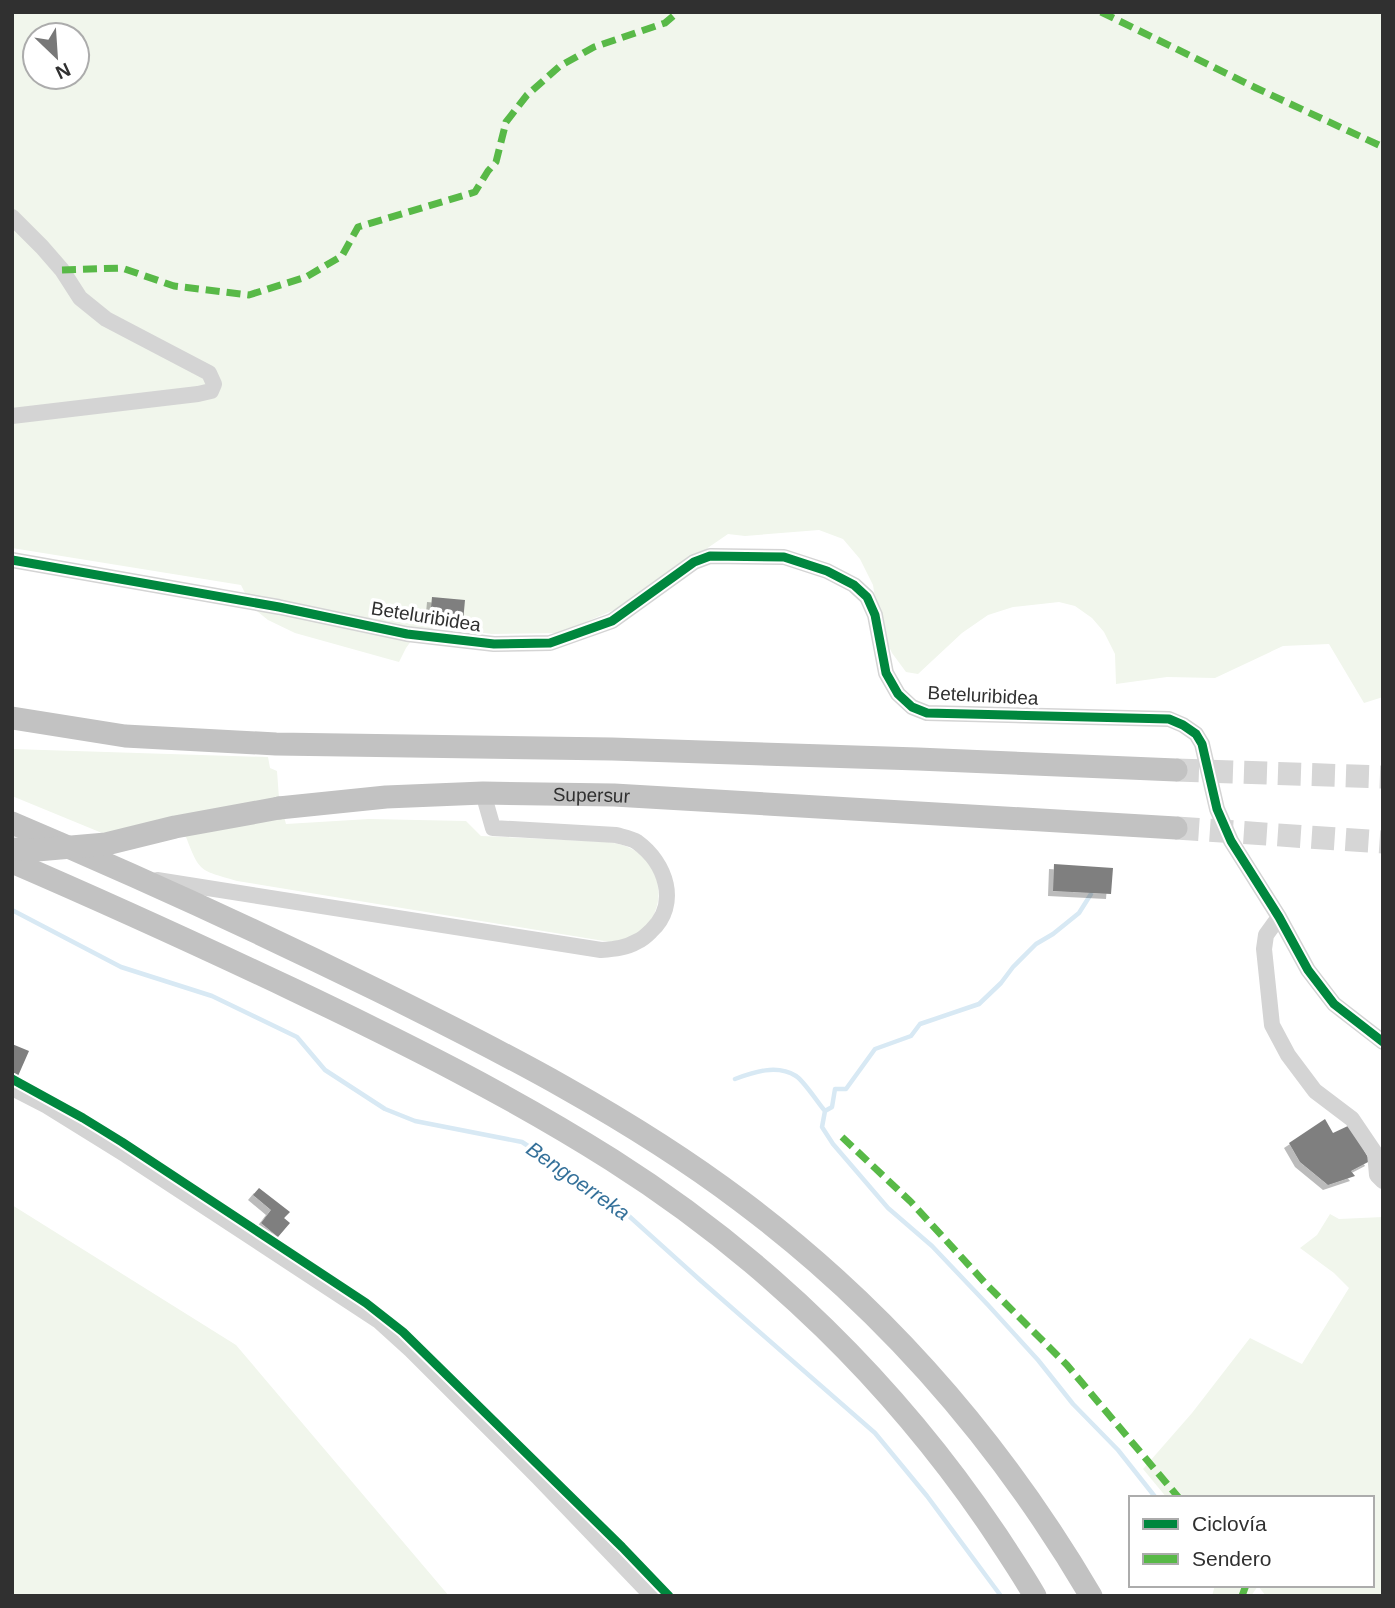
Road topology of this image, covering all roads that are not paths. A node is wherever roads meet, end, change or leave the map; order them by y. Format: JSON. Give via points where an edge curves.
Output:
{"nodes":[{"id":1,"x":12,"y":217,"type":"edge"},
{"id":2,"x":12,"y":416,"type":"edge"},
{"id":3,"x":12,"y":560,"type":"edge"},
{"id":4,"x":12,"y":718,"type":"edge"},
{"id":5,"x":1176,"y":771,"type":"tunnel mouth"},
{"id":6,"x":483,"y":793,"type":"junction"},
{"id":7,"x":12,"y":823,"type":"edge"},
{"id":8,"x":1176,"y":828,"type":"tunnel mouth"},
{"id":9,"x":12,"y":849,"type":"edge"},
{"id":10,"x":12,"y":862,"type":"edge"},
{"id":11,"x":136,"y":877,"type":"junction"},
{"id":12,"x":1279,"y":917,"type":"junction"},
{"id":13,"x":1383,"y":1042,"type":"edge"},
{"id":14,"x":12,"y":1088,"type":"edge"},
{"id":15,"x":1383,"y":1181,"type":"edge"},
{"id":16,"x":652,"y":1596,"type":"edge"},
{"id":17,"x":1035,"y":1596,"type":"edge"},
{"id":18,"x":1091,"y":1596,"type":"edge"}],
"edges":[{"from":1,"to":2,"type":"street","via":[[49,254],[80,298],[106,319],[209,373],[214,384],[211,391],[198,394]]},
{"from":3,"to":12,"type":"street","name":"Beteluribidea","via":[[407,634],[494,644],[550,643],[612,621],[694,562],[710,556],[784,557],[827,570],[867,597],[886,673],[912,707],[927,713],[1154,718],[1183,724],[1202,744],[1217,809],[1231,841]]},
{"from":4,"to":5,"type":"highway","via":[[125,736],[276,744],[626,750]]},
{"from":6,"to":8,"type":"highway","name":"Supersur","via":[[614,795]]},
{"from":6,"to":9,"type":"highway","name":"Supersur","bridge":true,"via":[[279,808],[106,844]]},
{"from":6,"to":11,"type":"street","via":[[493,828],[634,840],[663,873],[668,898],[655,927],[641,940],[601,950]]},
{"from":7,"to":11,"type":"highway"},
{"from":10,"to":17,"type":"highway","via":[[214,952],[423,1053],[555,1125],[667,1197],[797,1301],[850,1353],[939,1455]]},
{"from":11,"to":18,"type":"highway","via":[[513,1059],[636,1131],[740,1200],[849,1292],[934,1378],[1009,1469]]},
{"from":12,"to":13,"type":"street","name":"Beteluribidea","via":[[1308,970],[1334,1004]]},
{"from":12,"to":15,"type":"street","via":[[1266,934],[1264,949],[1272,1025],[1287,1055],[1315,1091],[1352,1119],[1375,1153],[1377,1175]]},
{"from":14,"to":16,"type":"street","via":[[126,1155],[379,1321]]}]}
